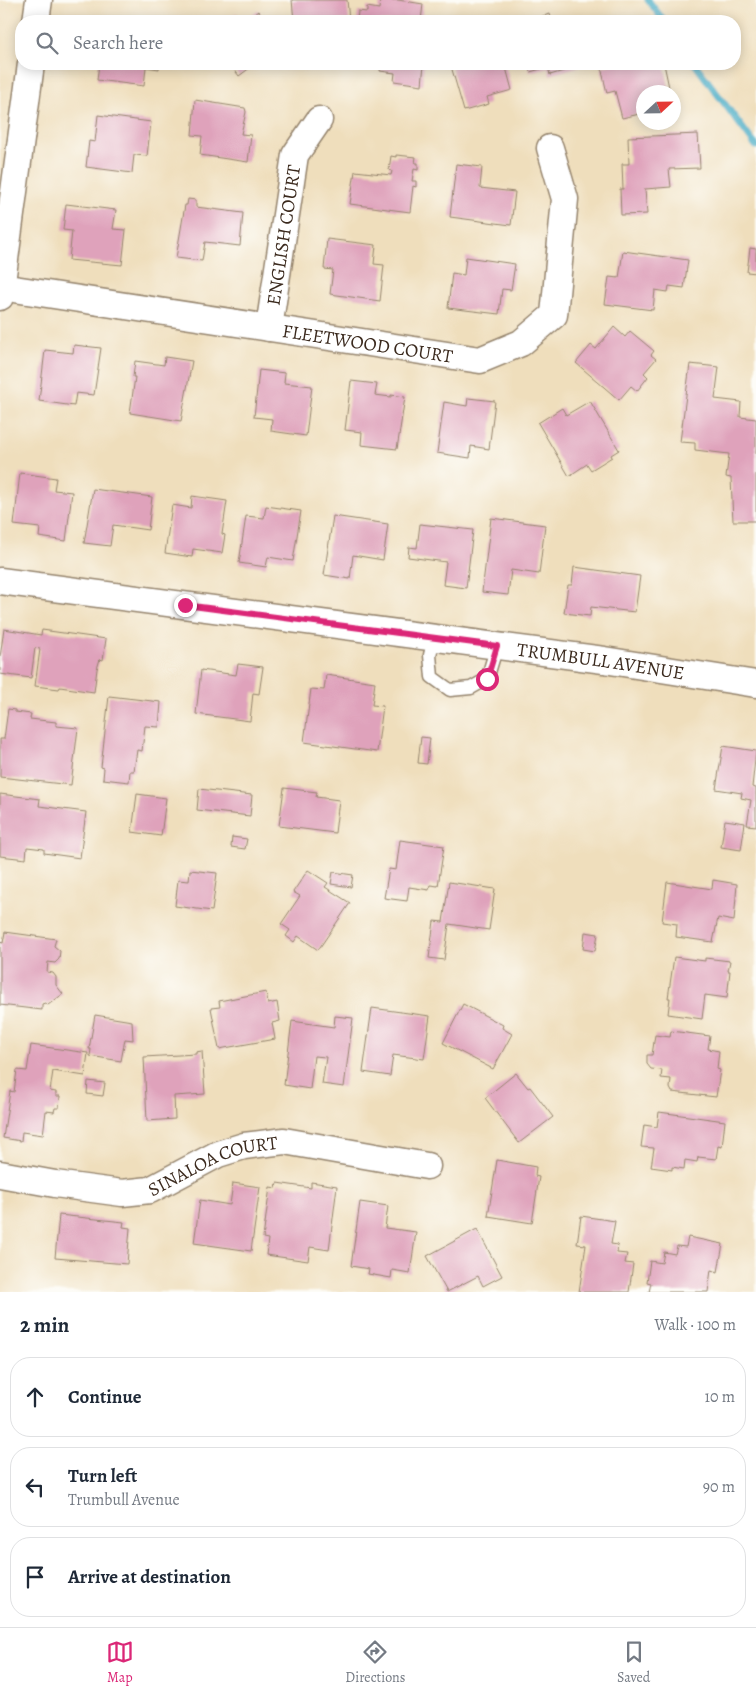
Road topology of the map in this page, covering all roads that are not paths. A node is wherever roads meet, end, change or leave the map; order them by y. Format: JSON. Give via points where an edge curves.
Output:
{"nodes":[{"id":1,"x":39,"y":0,"type":"edge"},
{"id":2,"x":37,"y":15,"type":"edge"},
{"id":3,"x":30,"y":70,"type":"edge"},
{"id":4,"x":319,"y":120,"type":"dead end"},
{"id":5,"x":550,"y":148,"type":"dead end"},
{"id":6,"x":1,"y":292,"type":"edge"},
{"id":7,"x":269,"y":328,"type":"junction"},
{"id":8,"x":0,"y":581,"type":"edge"},
{"id":9,"x":434,"y":638,"type":"junction"},
{"id":10,"x":497,"y":646,"type":"junction"},
{"id":11,"x":756,"y":684,"type":"edge"},
{"id":12,"x":427,"y":1166,"type":"dead end"},
{"id":13,"x":0,"y":1174,"type":"edge"}],
"edges":[{"from":1,"to":2,"type":"street"},
{"from":3,"to":6,"type":"street"},
{"from":4,"to":7,"type":"street","name":"ENGLISH COURT","via":[[295,155]]},
{"from":5,"to":7,"type":"street","name":"FLEETWOOD COURT","via":[[565,199],[554,315],[521,343],[480,360]]},
{"from":6,"to":7,"type":"street","name":"FLEETWOOD COURT"},
{"from":8,"to":9,"type":"street","name":"TRUMBULL AVENUE"},
{"from":9,"to":10,"type":"street","name":"TRUMBULL AVENUE"},
{"from":9,"to":10,"type":"lane","via":[[430,655],[432,677],[450,690],[471,688],[487,679]]},
{"from":10,"to":11,"type":"street","name":"TRUMBULL AVENUE"},
{"from":12,"to":13,"type":"street","name":"SINALOA COURT","via":[[284,1141],[244,1146],[218,1154],[150,1190],[122,1193]]}]}
